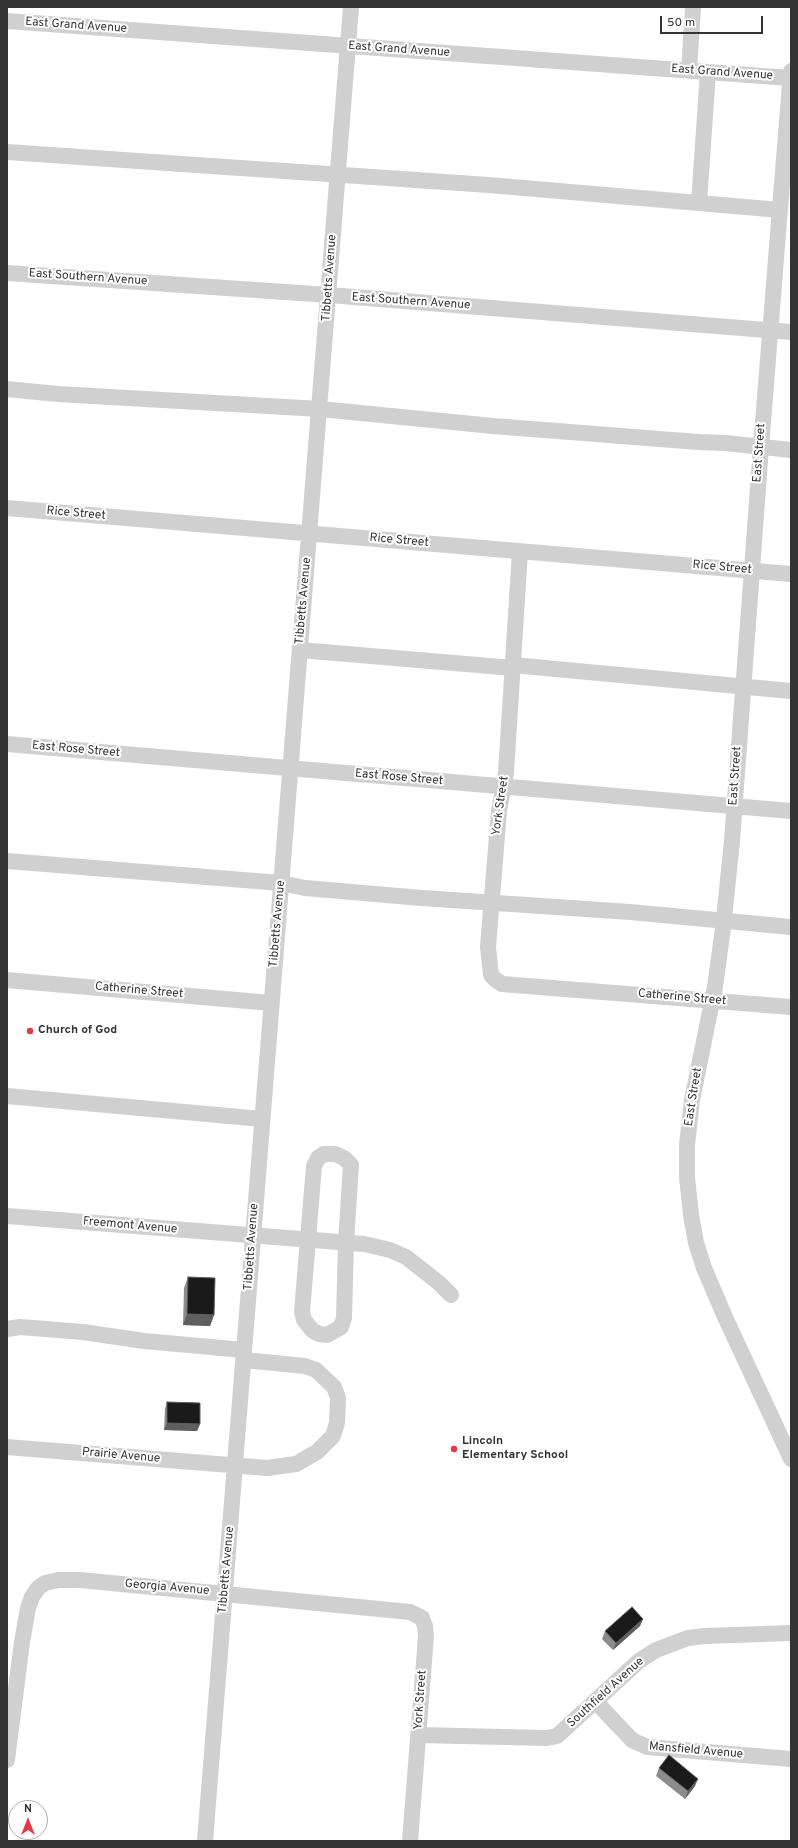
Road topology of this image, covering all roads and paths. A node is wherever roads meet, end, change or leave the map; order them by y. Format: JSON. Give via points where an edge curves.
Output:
{"nodes":[{"id":1,"x":351,"y":7,"type":"edge"},
{"id":2,"x":693,"y":7,"type":"edge"},
{"id":3,"x":7,"y":21,"type":"edge"},
{"id":4,"x":348,"y":46,"type":"junction"},
{"id":5,"x":689,"y":71,"type":"junction"},
{"id":6,"x":791,"y":71,"type":"edge"},
{"id":7,"x":708,"y":72,"type":"junction"},
{"id":8,"x":790,"y":78,"type":"edge"},
{"id":9,"x":7,"y":152,"type":"edge"},
{"id":10,"x":338,"y":174,"type":"junction"},
{"id":11,"x":699,"y":203,"type":"junction"},
{"id":12,"x":783,"y":213,"type":"edge"},
{"id":13,"x":7,"y":273,"type":"edge"},
{"id":14,"x":328,"y":295,"type":"junction"},
{"id":15,"x":771,"y":330,"type":"junction"},
{"id":16,"x":791,"y":332,"type":"edge"},
{"id":17,"x":7,"y":389,"type":"edge"},
{"id":18,"x":320,"y":409,"type":"junction"},
{"id":19,"x":761,"y":447,"type":"junction"},
{"id":20,"x":791,"y":450,"type":"edge"},
{"id":21,"x":7,"y":508,"type":"edge"},
{"id":22,"x":310,"y":534,"type":"junction"},
{"id":23,"x":520,"y":551,"type":"junction"},
{"id":24,"x":752,"y":571,"type":"junction"},
{"id":25,"x":791,"y":574,"type":"edge"},
{"id":26,"x":300,"y":650,"type":"junction"},
{"id":27,"x":513,"y":667,"type":"junction"},
{"id":28,"x":743,"y":687,"type":"junction"},
{"id":29,"x":791,"y":691,"type":"edge"},
{"id":30,"x":7,"y":744,"type":"edge"},
{"id":31,"x":291,"y":768,"type":"junction"},
{"id":32,"x":503,"y":786,"type":"junction"},
{"id":33,"x":734,"y":806,"type":"junction"},
{"id":34,"x":791,"y":811,"type":"edge"},
{"id":35,"x":7,"y":862,"type":"edge"},
{"id":36,"x":281,"y":883,"type":"junction"},
{"id":37,"x":492,"y":902,"type":"junction"},
{"id":38,"x":724,"y":922,"type":"junction"},
{"id":39,"x":791,"y":927,"type":"edge"},
{"id":40,"x":7,"y":980,"type":"edge"},
{"id":41,"x":573,"y":990,"type":"joint"},
{"id":42,"x":712,"y":1001,"type":"junction"},
{"id":43,"x":271,"y":1003,"type":"junction"},
{"id":44,"x":791,"y":1007,"type":"edge"},
{"id":45,"x":7,"y":1096,"type":"edge"},
{"id":46,"x":262,"y":1119,"type":"junction"},
{"id":47,"x":7,"y":1216,"type":"edge"},
{"id":48,"x":253,"y":1236,"type":"junction"},
{"id":49,"x":308,"y":1239,"type":"junction"},
{"id":50,"x":346,"y":1242,"type":"junction"},
{"id":51,"x":451,"y":1295,"type":"dead end"},
{"id":52,"x":7,"y":1329,"type":"edge"},
{"id":53,"x":244,"y":1355,"type":"junction"},
{"id":54,"x":7,"y":1447,"type":"edge"},
{"id":55,"x":791,"y":1459,"type":"edge"},
{"id":56,"x":235,"y":1466,"type":"junction"},
{"id":57,"x":225,"y":1593,"type":"junction"},
{"id":58,"x":366,"y":1607,"type":"joint"},
{"id":59,"x":791,"y":1633,"type":"edge"},
{"id":60,"x":596,"y":1702,"type":"junction"},
{"id":61,"x":419,"y":1735,"type":"junction"},
{"id":62,"x":791,"y":1759,"type":"edge"},
{"id":63,"x":7,"y":1760,"type":"edge"},
{"id":64,"x":204,"y":1841,"type":"edge"},
{"id":65,"x":410,"y":1841,"type":"edge"}],
"edges":[{"from":1,"to":4,"type":"street","name":"Tibbetts Avenue"},
{"from":2,"to":5,"type":"street"},
{"from":3,"to":4,"type":"street","name":"East Grand Avenue"},
{"from":4,"to":5,"type":"street","name":"East Grand Avenue"},
{"from":4,"to":10,"type":"street","name":"Tibbetts Avenue"},
{"from":5,"to":7,"type":"street","name":"East Grand Avenue"},
{"from":6,"to":8,"type":"street","name":"East Street"},
{"from":7,"to":8,"type":"street","name":"East Grand Avenue"},
{"from":7,"to":11,"type":"street"},
{"from":8,"to":12,"type":"street","name":"East Street"},
{"from":9,"to":10,"type":"street"},
{"from":10,"to":11,"type":"street"},
{"from":10,"to":14,"type":"street","name":"Tibbetts Avenue"},
{"from":11,"to":12,"type":"street"},
{"from":12,"to":15,"type":"street","name":"East Street"},
{"from":13,"to":14,"type":"street","name":"East Southern Avenue"},
{"from":14,"to":15,"type":"street","name":"East Southern Avenue"},
{"from":14,"to":18,"type":"street","name":"Tibbetts Avenue"},
{"from":15,"to":16,"type":"street","name":"East Southern Avenue"},
{"from":15,"to":19,"type":"street","name":"East Street"},
{"from":17,"to":18,"type":"street"},
{"from":18,"to":19,"type":"street","via":[[493,426]]},
{"from":18,"to":22,"type":"street","name":"Tibbetts Avenue"},
{"from":19,"to":20,"type":"street"},
{"from":19,"to":24,"type":"street","name":"East Street"},
{"from":21,"to":22,"type":"street","name":"Rice Street"},
{"from":22,"to":23,"type":"street","name":"Rice Street"},
{"from":22,"to":26,"type":"street","name":"Tibbetts Avenue"},
{"from":23,"to":24,"type":"street","name":"Rice Street"},
{"from":23,"to":27,"type":"street","name":"York Street"},
{"from":24,"to":25,"type":"street","name":"Rice Street"},
{"from":24,"to":28,"type":"street","name":"East Street"},
{"from":26,"to":27,"type":"street"},
{"from":26,"to":31,"type":"street","name":"Tibbetts Avenue"},
{"from":27,"to":28,"type":"street"},
{"from":27,"to":32,"type":"street","name":"York Street"},
{"from":28,"to":29,"type":"street"},
{"from":28,"to":33,"type":"street","name":"East Street"},
{"from":30,"to":31,"type":"street","name":"East Rose Street"},
{"from":31,"to":32,"type":"street","name":"East Rose Street"},
{"from":31,"to":36,"type":"street","name":"Tibbetts Avenue"},
{"from":32,"to":33,"type":"street","name":"East Rose Street"},
{"from":32,"to":37,"type":"street","name":"York Street"},
{"from":33,"to":34,"type":"street","name":"East Rose Street"},
{"from":33,"to":38,"type":"street","name":"East Street"},
{"from":35,"to":36,"type":"street"},
{"from":36,"to":37,"type":"street","via":[[305,888]]},
{"from":36,"to":43,"type":"street","name":"Tibbetts Avenue"},
{"from":37,"to":38,"type":"street"},
{"from":37,"to":41,"type":"street","name":"York Street","via":[[489,969],[496,980],[502,984]]},
{"from":38,"to":39,"type":"street"},
{"from":38,"to":42,"type":"street","name":"East Street"},
{"from":40,"to":43,"type":"street","name":"Catherine Street"},
{"from":41,"to":42,"type":"street","name":"Catherine Street"},
{"from":42,"to":44,"type":"street","name":"Catherine Street"},
{"from":42,"to":55,"type":"street","name":"East Street","via":[[692,1100],[687,1145],[690,1215],[704,1268]]},
{"from":43,"to":46,"type":"street","name":"Tibbetts Avenue"},
{"from":45,"to":46,"type":"street"},
{"from":46,"to":48,"type":"street","name":"Tibbetts Avenue"},
{"from":47,"to":48,"type":"street","name":"Freemont Avenue"},
{"from":48,"to":49,"type":"street","name":"Freemont Avenue","via":[[272,1235]]},
{"from":48,"to":53,"type":"street","name":"Tibbetts Avenue"},
{"from":49,"to":50,"type":"street","name":"Freemont Avenue"},
{"from":49,"to":50,"type":"street","via":[[314,1166],[318,1158],[324,1154],[335,1154],[351,1165]]},
{"from":49,"to":50,"type":"street","via":[[302,1312],[304,1320],[312,1330],[327,1335],[341,1327],[344,1318]]},
{"from":50,"to":51,"type":"street","name":"Freemont Avenue","via":[[390,1250],[406,1256]]},
{"from":52,"to":53,"type":"street","name":"Prairie Avenue","via":[[20,1327],[83,1332]]},
{"from":53,"to":56,"type":"street","name":"Tibbetts Avenue"},
{"from":53,"to":56,"type":"street","name":"Prairie Avenue","via":[[316,1370],[334,1386],[339,1407],[333,1436],[308,1459],[278,1468]]},
{"from":54,"to":56,"type":"street","name":"Prairie Avenue"},
{"from":56,"to":57,"type":"street","name":"Tibbetts Avenue"},
{"from":57,"to":58,"type":"street","name":"Georgia Avenue"},
{"from":57,"to":63,"type":"street","name":"Georgia Avenue","via":[[80,1580],[58,1580],[42,1586],[32,1596],[28,1608]]},
{"from":57,"to":64,"type":"street","name":"Tibbetts Avenue"},
{"from":58,"to":61,"type":"street","name":"York Street","via":[[410,1612],[422,1618],[426,1636]]},
{"from":59,"to":60,"type":"street","name":"Southfield Avenue","via":[[688,1638],[656,1650],[639,1661]]},
{"from":60,"to":61,"type":"street","name":"Southfield Avenue","via":[[557,1736],[547,1738]]},
{"from":60,"to":62,"type":"street","name":"Mansfield Avenue","via":[[632,1740],[647,1747]]},
{"from":61,"to":65,"type":"street","name":"York Street"}]}
